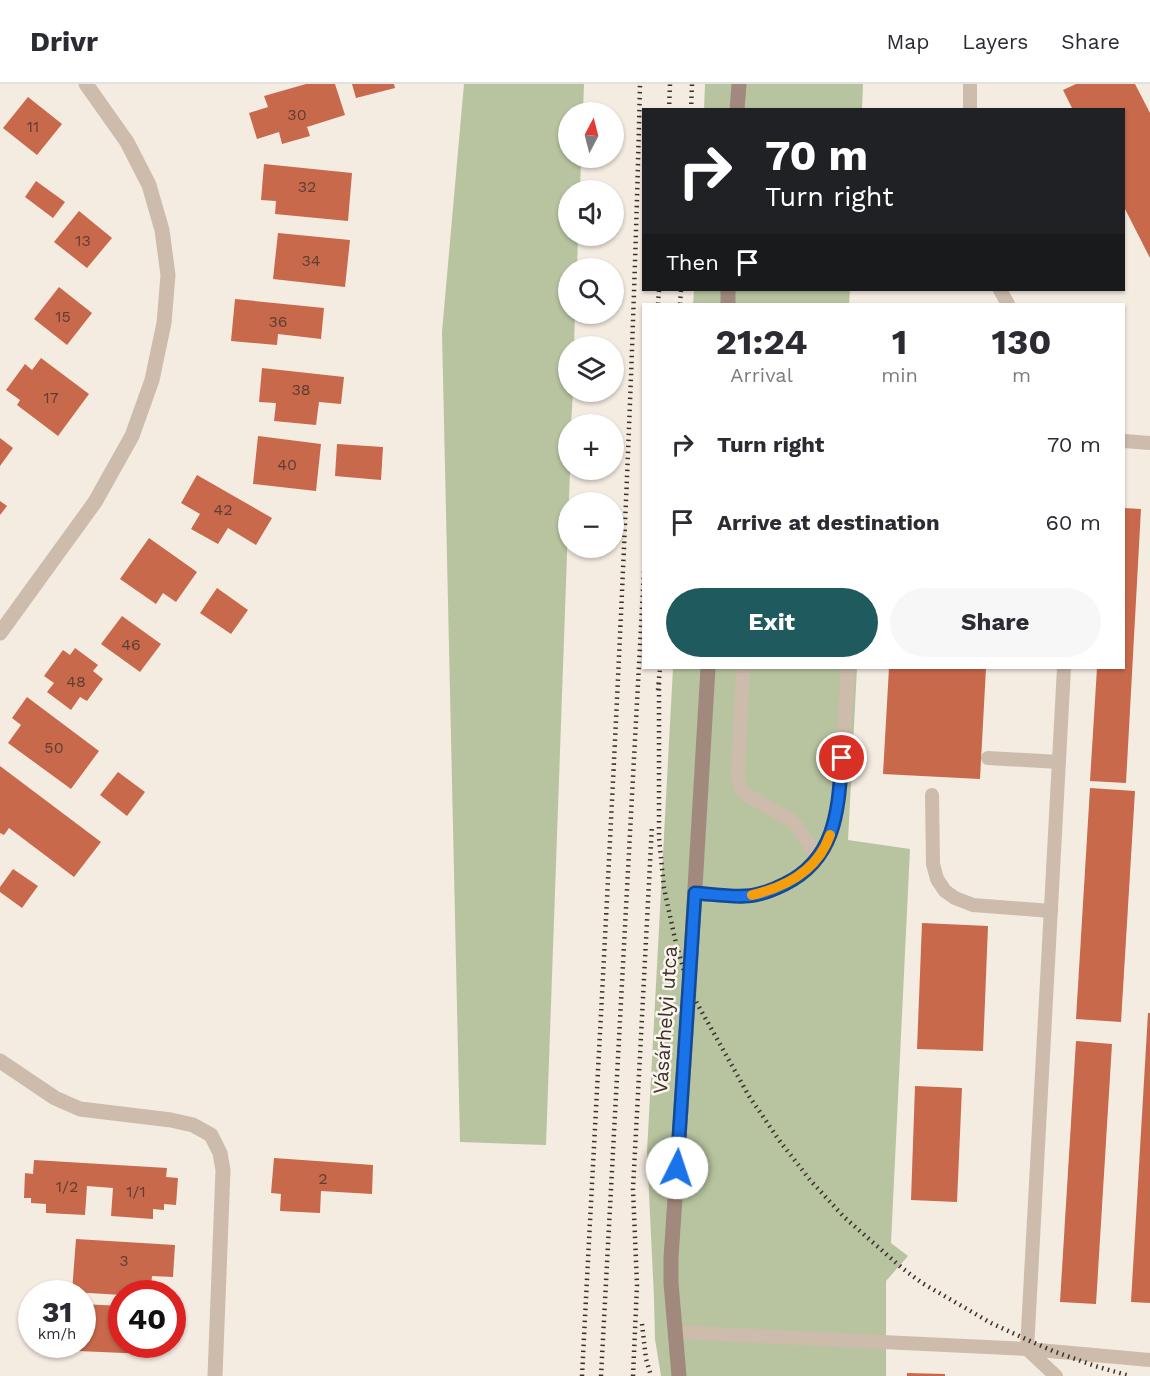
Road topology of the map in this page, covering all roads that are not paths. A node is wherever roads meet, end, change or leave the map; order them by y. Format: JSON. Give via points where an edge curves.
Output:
{"nodes":[{"id":1,"x":86,"y":84,"type":"edge"},
{"id":2,"x":739,"y":84,"type":"edge"},
{"id":3,"x":970,"y":84,"type":"edge"},
{"id":4,"x":737,"y":108,"type":"edge"},
{"id":5,"x":970,"y":108,"type":"edge"},
{"id":6,"x":1125,"y":441,"type":"edge"},
{"id":7,"x":1150,"y":443,"type":"edge"},
{"id":8,"x":0,"y":633,"type":"edge"},
{"id":9,"x":708,"y":669,"type":"edge"},
{"id":10,"x":743,"y":669,"type":"edge"},
{"id":11,"x":848,"y":669,"type":"edge"},
{"id":12,"x":1064,"y":669,"type":"edge"},
{"id":13,"x":988,"y":758,"type":"dead end"},
{"id":14,"x":1059,"y":762,"type":"junction"},
{"id":15,"x":932,"y":795,"type":"dead end"},
{"id":16,"x":818,"y":858,"type":"junction"},
{"id":17,"x":695,"y":893,"type":"junction"},
{"id":18,"x":1051,"y":911,"type":"junction"},
{"id":19,"x":0,"y":1061,"type":"edge"},
{"id":20,"x":675,"y":1332,"type":"junction"},
{"id":21,"x":1027,"y":1349,"type":"junction"},
{"id":22,"x":1150,"y":1360,"type":"edge"},
{"id":23,"x":214,"y":1376,"type":"edge"},
{"id":24,"x":679,"y":1376,"type":"edge"},
{"id":25,"x":1056,"y":1376,"type":"edge"}],
"edges":[{"from":1,"to":8,"type":"street","via":[[127,142],[149,185],[162,230],[168,275],[164,323],[152,380],[132,436],[95,502]]},
{"from":2,"to":4,"type":"street"},
{"from":3,"to":5,"type":"lane"},
{"from":6,"to":7,"type":"lane"},
{"from":9,"to":17,"type":"street","name":"Vásárhelyi utca"},
{"from":10,"to":16,"type":"lane","via":[[740,787],[797,826]]},
{"from":11,"to":16,"type":"lane","via":[[838,803],[834,824]]},
{"from":12,"to":14,"type":"lane"},
{"from":13,"to":14,"type":"lane"},
{"from":14,"to":18,"type":"lane"},
{"from":15,"to":18,"type":"lane","via":[[933,864],[945,891],[973,905]]},
{"from":16,"to":17,"type":"lane","via":[[791,881],[773,890],[747,896]]},
{"from":17,"to":20,"type":"street","name":"Vásárhelyi utca","via":[[671,1258]]},
{"from":18,"to":21,"type":"lane"},
{"from":19,"to":23,"type":"street","via":[[55,1098],[80,1109],[171,1120],[211,1135],[223,1170]]},
{"from":20,"to":21,"type":"lane"},
{"from":20,"to":24,"type":"street","name":"Vásárhelyi utca"},
{"from":21,"to":22,"type":"lane"},
{"from":21,"to":25,"type":"lane"}]}
